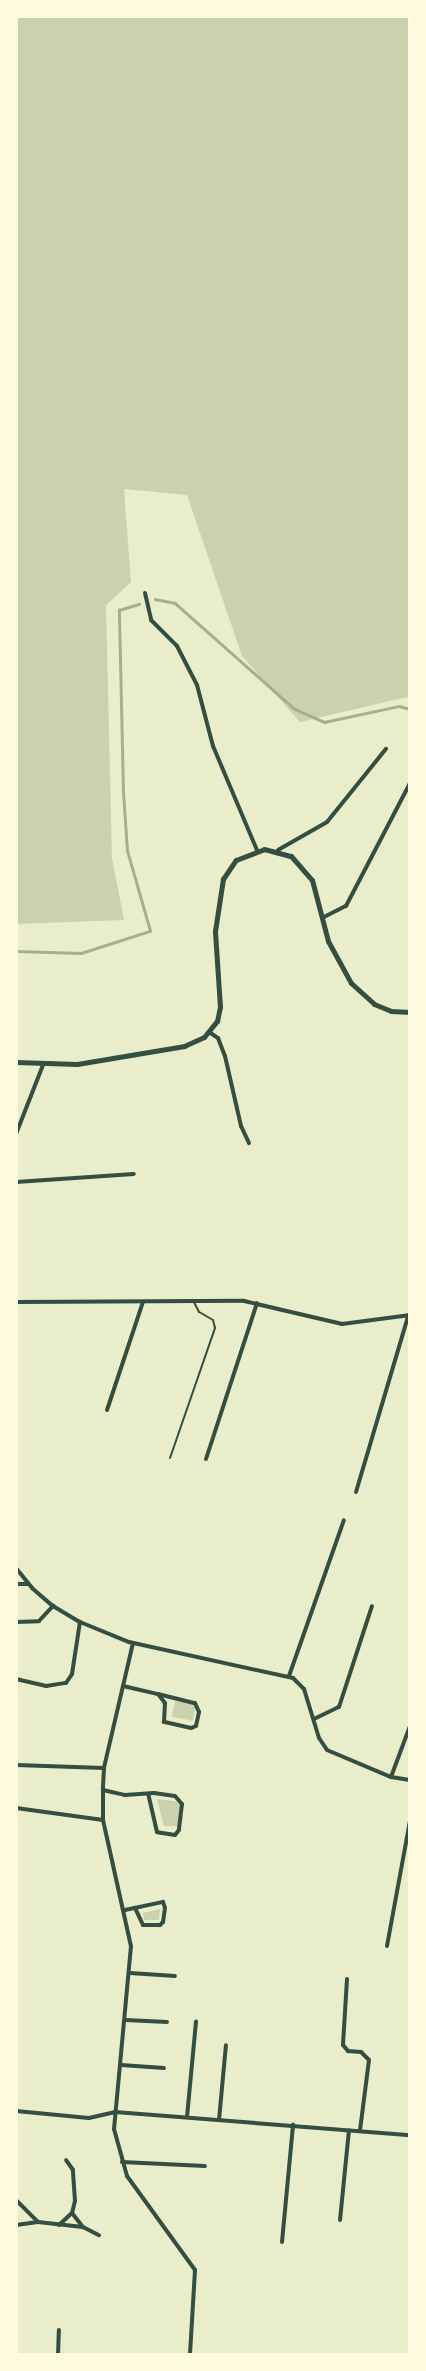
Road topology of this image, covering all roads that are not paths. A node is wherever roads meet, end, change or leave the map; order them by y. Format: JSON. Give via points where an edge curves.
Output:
{"nodes":[{"id":1,"x":145,"y":593,"type":"dead end"},
{"id":2,"x":386,"y":749,"type":"dead end"},
{"id":3,"x":410,"y":783,"type":"edge"},
{"id":4,"x":257,"y":850,"type":"junction"},
{"id":5,"x":278,"y":850,"type":"junction"},
{"id":6,"x":322,"y":918,"type":"junction"},
{"id":7,"x":410,"y":1012,"type":"edge"},
{"id":8,"x":210,"y":1032,"type":"junction"},
{"id":9,"x":16,"y":1062,"type":"edge"},
{"id":10,"x":44,"y":1065,"type":"junction"},
{"id":11,"x":16,"y":1134,"type":"edge"},
{"id":12,"x":249,"y":1143,"type":"dead end"},
{"id":13,"x":134,"y":1174,"type":"dead end"},
{"id":14,"x":16,"y":1182,"type":"edge"},
{"id":15,"x":16,"y":1302,"type":"edge"},
{"id":16,"x":143,"y":1302,"type":"junction"},
{"id":17,"x":194,"y":1302,"type":"junction"},
{"id":18,"x":257,"y":1303,"type":"junction"},
{"id":19,"x":409,"y":1316,"type":"edge"},
{"id":20,"x":107,"y":1410,"type":"dead end"},
{"id":21,"x":170,"y":1458,"type":"dead end"},
{"id":22,"x":206,"y":1459,"type":"dead end"},
{"id":23,"x":356,"y":1492,"type":"dead end"},
{"id":24,"x":344,"y":1520,"type":"dead end"},
{"id":25,"x":16,"y":1568,"type":"edge"},
{"id":26,"x":16,"y":1584,"type":"edge"},
{"id":27,"x":28,"y":1584,"type":"junction"},
{"id":28,"x":53,"y":1606,"type":"junction"},
{"id":29,"x":372,"y":1606,"type":"dead end"},
{"id":30,"x":16,"y":1622,"type":"edge"},
{"id":31,"x":80,"y":1622,"type":"junction"},
{"id":32,"x":133,"y":1644,"type":"junction"},
{"id":33,"x":290,"y":1676,"type":"junction"},
{"id":34,"x":16,"y":1679,"type":"edge"},
{"id":35,"x":123,"y":1686,"type":"junction"},
{"id":36,"x":158,"y":1694,"type":"junction"},
{"id":37,"x":314,"y":1719,"type":"junction"},
{"id":38,"x":410,"y":1726,"type":"edge"},
{"id":39,"x":16,"y":1765,"type":"edge"},
{"id":40,"x":104,"y":1768,"type":"junction"},
{"id":41,"x":391,"y":1778,"type":"junction"},
{"id":42,"x":410,"y":1780,"type":"edge"},
{"id":43,"x":103,"y":1790,"type":"junction"},
{"id":44,"x":148,"y":1794,"type":"junction"},
{"id":45,"x":16,"y":1808,"type":"edge"},
{"id":46,"x":103,"y":1820,"type":"junction"},
{"id":47,"x":410,"y":1821,"type":"edge"},
{"id":48,"x":135,"y":1908,"type":"junction"},
{"id":49,"x":125,"y":1910,"type":"junction"},
{"id":50,"x":386,"y":1946,"type":"dead end"},
{"id":51,"x":130,"y":1973,"type":"junction"},
{"id":52,"x":174,"y":1976,"type":"dead end"},
{"id":53,"x":347,"y":1978,"type":"dead end"},
{"id":54,"x":126,"y":2020,"type":"junction"},
{"id":55,"x":196,"y":2021,"type":"dead end"},
{"id":56,"x":167,"y":2022,"type":"dead end"},
{"id":57,"x":226,"y":2045,"type":"dead end"},
{"id":58,"x":121,"y":2064,"type":"junction"},
{"id":59,"x":164,"y":2068,"type":"dead end"},
{"id":60,"x":16,"y":2112,"type":"edge"},
{"id":61,"x":115,"y":2112,"type":"junction"},
{"id":62,"x":187,"y":2117,"type":"junction"},
{"id":63,"x":219,"y":2120,"type":"junction"},
{"id":64,"x":293,"y":2125,"type":"junction"},
{"id":65,"x":349,"y":2130,"type":"junction"},
{"id":66,"x":360,"y":2130,"type":"junction"},
{"id":67,"x":410,"y":2135,"type":"edge"},
{"id":68,"x":66,"y":2160,"type":"dead end"},
{"id":69,"x":122,"y":2162,"type":"junction"},
{"id":70,"x":205,"y":2166,"type":"dead end"},
{"id":71,"x":16,"y":2200,"type":"edge"},
{"id":72,"x":72,"y":2213,"type":"junction"},
{"id":73,"x":340,"y":2220,"type":"dead end"},
{"id":74,"x":38,"y":2222,"type":"junction"},
{"id":75,"x":16,"y":2225,"type":"edge"},
{"id":76,"x":59,"y":2225,"type":"junction"},
{"id":77,"x":83,"y":2227,"type":"junction"},
{"id":78,"x":99,"y":2235,"type":"dead end"},
{"id":79,"x":282,"y":2242,"type":"dead end"},
{"id":80,"x":59,"y":2330,"type":"dead end"},
{"id":81,"x":58,"y":2355,"type":"edge"},
{"id":82,"x":190,"y":2355,"type":"edge"}],
"edges":[{"from":1,"to":4,"type":"street","via":[[151,620],[177,646],[197,685],[213,746]]},
{"from":2,"to":5,"type":"street","via":[[327,822]]},
{"from":3,"to":6,"type":"street","via":[[346,906]]},
{"from":4,"to":5,"type":"street"},
{"from":4,"to":8,"type":"street","via":[[236,860],[223,879],[215,931],[220,1007]]},
{"from":5,"to":6,"type":"street","via":[[296,860],[312,880]]},
{"from":6,"to":7,"type":"street","via":[[332,953],[351,983],[374,1004],[391,1011]]},
{"from":8,"to":10,"type":"street","via":[[184,1046],[77,1064]]},
{"from":8,"to":12,"type":"street","via":[[218,1038],[225,1056],[241,1126]]},
{"from":9,"to":10,"type":"street"},
{"from":10,"to":11,"type":"street"},
{"from":13,"to":14,"type":"street"},
{"from":15,"to":16,"type":"street"},
{"from":16,"to":17,"type":"street"},
{"from":16,"to":20,"type":"street"},
{"from":17,"to":18,"type":"street"},
{"from":17,"to":21,"type":"lane","via":[[199,1312],[213,1320],[215,1328]]},
{"from":18,"to":19,"type":"street","via":[[332,1323],[375,1322]]},
{"from":18,"to":22,"type":"street"},
{"from":19,"to":23,"type":"street"},
{"from":24,"to":33,"type":"street"},
{"from":25,"to":27,"type":"street"},
{"from":26,"to":27,"type":"street"},
{"from":27,"to":28,"type":"street"},
{"from":28,"to":30,"type":"street","via":[[39,1621]]},
{"from":28,"to":31,"type":"street"},
{"from":29,"to":37,"type":"street","via":[[338,1707]]},
{"from":31,"to":32,"type":"street"},
{"from":31,"to":34,"type":"street","via":[[72,1674],[66,1682],[46,1686]]},
{"from":32,"to":33,"type":"street"},
{"from":32,"to":35,"type":"street"},
{"from":33,"to":37,"type":"street","via":[[304,1689]]},
{"from":35,"to":36,"type":"street"},
{"from":35,"to":40,"type":"street"},
{"from":36,"to":36,"type":"street","via":[[165,1702],[164,1722],[191,1728],[196,1726],[199,1712],[195,1703]]},
{"from":37,"to":41,"type":"street","via":[[319,1738],[327,1750]]},
{"from":38,"to":41,"type":"street"},
{"from":39,"to":40,"type":"street"},
{"from":40,"to":43,"type":"street"},
{"from":41,"to":42,"type":"street"},
{"from":43,"to":44,"type":"street","via":[[125,1795]]},
{"from":43,"to":46,"type":"street"},
{"from":44,"to":44,"type":"street","via":[[157,1832],[178,1833],[180,1800],[162,1793]]},
{"from":45,"to":46,"type":"street"},
{"from":46,"to":49,"type":"street"},
{"from":47,"to":50,"type":"street"},
{"from":48,"to":48,"type":"street","via":[[163,1902],[163,1922],[160,1925],[143,1925]]},
{"from":48,"to":49,"type":"street"},
{"from":49,"to":51,"type":"street","via":[[132,1946]]},
{"from":51,"to":52,"type":"street"},
{"from":51,"to":54,"type":"street"},
{"from":53,"to":66,"type":"street","via":[[342,2045],[348,2051],[361,2052],[369,2060]]},
{"from":54,"to":56,"type":"street"},
{"from":54,"to":58,"type":"street"},
{"from":55,"to":62,"type":"street"},
{"from":57,"to":63,"type":"street"},
{"from":58,"to":59,"type":"street"},
{"from":58,"to":61,"type":"street"},
{"from":60,"to":61,"type":"street","via":[[89,2118]]},
{"from":61,"to":62,"type":"street"},
{"from":61,"to":69,"type":"street","via":[[114,2129]]},
{"from":62,"to":63,"type":"street"},
{"from":63,"to":64,"type":"street"},
{"from":64,"to":65,"type":"street"},
{"from":64,"to":79,"type":"street"},
{"from":65,"to":66,"type":"street"},
{"from":65,"to":73,"type":"street"},
{"from":66,"to":67,"type":"street"},
{"from":68,"to":72,"type":"street","via":[[74,2178]]},
{"from":69,"to":70,"type":"street"},
{"from":69,"to":82,"type":"street","via":[[130,2181],[194,2266],[197,2287]]},
{"from":71,"to":74,"type":"street"},
{"from":72,"to":76,"type":"street"},
{"from":72,"to":77,"type":"street"},
{"from":74,"to":75,"type":"street"},
{"from":74,"to":76,"type":"street"},
{"from":76,"to":77,"type":"street"},
{"from":77,"to":78,"type":"street"},
{"from":80,"to":81,"type":"street"}]}
